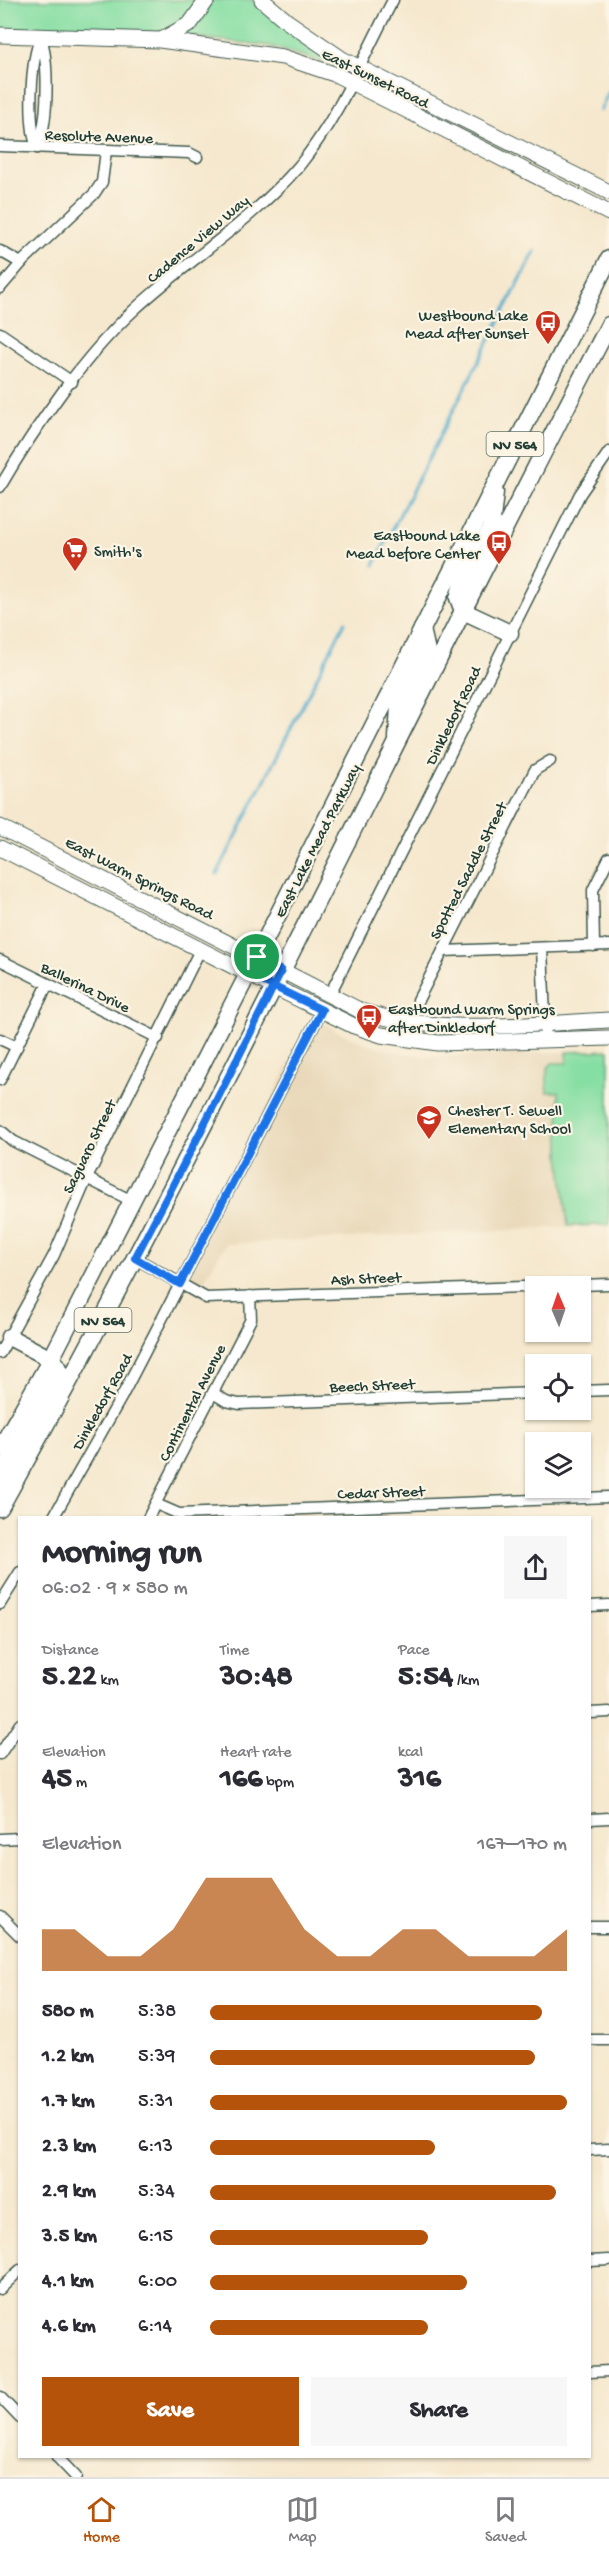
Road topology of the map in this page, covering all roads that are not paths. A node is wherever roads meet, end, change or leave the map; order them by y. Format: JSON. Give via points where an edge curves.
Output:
{"nodes":[{"id":1,"x":207,"y":0,"type":"edge"},
{"id":2,"x":262,"y":0,"type":"edge"},
{"id":3,"x":393,"y":0,"type":"edge"},
{"id":4,"x":0,"y":35,"type":"edge"},
{"id":5,"x":41,"y":37,"type":"junction"},
{"id":6,"x":160,"y":40,"type":"junction"},
{"id":7,"x":358,"y":66,"type":"junction"},
{"id":8,"x":350,"y":83,"type":"junction"},
{"id":9,"x":0,"y":146,"type":"edge"},
{"id":10,"x":37,"y":148,"type":"junction"},
{"id":11,"x":106,"y":151,"type":"junction"},
{"id":12,"x":197,"y":157,"type":"dead end"},
{"id":13,"x":609,"y":192,"type":"edge"},
{"id":14,"x":609,"y":213,"type":"edge"},
{"id":15,"x":0,"y":251,"type":"edge"},
{"id":16,"x":609,"y":259,"type":"edge"},
{"id":17,"x":21,"y":263,"type":"junction"},
{"id":18,"x":0,"y":288,"type":"edge"},
{"id":19,"x":609,"y":325,"type":"edge"},
{"id":20,"x":0,"y":333,"type":"edge"},
{"id":21,"x":72,"y":382,"type":"junction"},
{"id":22,"x":609,"y":452,"type":"edge"},
{"id":23,"x":496,"y":482,"type":"junction"},
{"id":24,"x":0,"y":487,"type":"edge"},
{"id":25,"x":463,"y":611,"type":"junction"},
{"id":26,"x":422,"y":629,"type":"junction"},
{"id":27,"x":510,"y":633,"type":"junction"},
{"id":28,"x":396,"y":747,"type":"junction"},
{"id":29,"x":550,"y":761,"type":"dead end"},
{"id":30,"x":5,"y":830,"type":"edge"},
{"id":31,"x":0,"y":848,"type":"edge"},
{"id":32,"x":609,"y":858,"type":"edge"},
{"id":33,"x":609,"y":945,"type":"edge"},
{"id":34,"x":594,"y":946,"type":"junction"},
{"id":35,"x":542,"y":948,"type":"junction"},
{"id":36,"x":200,"y":950,"type":"junction"},
{"id":37,"x":443,"y":951,"type":"junction"},
{"id":38,"x":257,"y":957,"type":"junction"},
{"id":39,"x":0,"y":960,"type":"edge"},
{"id":40,"x":281,"y":971,"type":"junction"},
{"id":41,"x":248,"y":974,"type":"junction"},
{"id":42,"x":48,"y":984,"type":"junction"},
{"id":43,"x":274,"y":987,"type":"junction"},
{"id":44,"x":418,"y":1000,"type":"dead end"},
{"id":45,"x":325,"y":1003,"type":"junction"},
{"id":46,"x":609,"y":1020,"type":"edge"},
{"id":47,"x":545,"y":1023,"type":"junction"},
{"id":48,"x":158,"y":1038,"type":"junction"},
{"id":49,"x":609,"y":1038,"type":"edge"},
{"id":50,"x":0,"y":1039,"type":"edge"},
{"id":51,"x":546,"y":1041,"type":"junction"},
{"id":52,"x":17,"y":1047,"type":"junction"},
{"id":53,"x":0,"y":1080,"type":"edge"},
{"id":54,"x":0,"y":1130,"type":"edge"},
{"id":55,"x":87,"y":1178,"type":"junction"},
{"id":56,"x":132,"y":1201,"type":"junction"},
{"id":57,"x":135,"y":1258,"type":"junction"},
{"id":58,"x":180,"y":1284,"type":"junction"},
{"id":59,"x":609,"y":1284,"type":"edge"},
{"id":60,"x":250,"y":1296,"type":"junction"},
{"id":61,"x":9,"y":1337,"type":"junction"},
{"id":62,"x":0,"y":1353,"type":"edge"},
{"id":63,"x":51,"y":1359,"type":"junction"},
{"id":64,"x":609,"y":1390,"type":"edge"},
{"id":65,"x":591,"y":1391,"type":"edge"},
{"id":66,"x":213,"y":1393,"type":"junction"},
{"id":67,"x":525,"y":1393,"type":"edge"},
{"id":68,"x":0,"y":1449,"type":"edge"},
{"id":69,"x":0,"y":1494,"type":"edge"},
{"id":70,"x":609,"y":1497,"type":"edge"},
{"id":71,"x":156,"y":1504,"type":"junction"},
{"id":72,"x":0,"y":1508,"type":"edge"},
{"id":73,"x":54,"y":1516,"type":"edge"},
{"id":74,"x":149,"y":1516,"type":"edge"},
{"id":75,"x":18,"y":1575,"type":"edge"},
{"id":76,"x":0,"y":1604,"type":"edge"},
{"id":77,"x":609,"y":1605,"type":"edge"},
{"id":78,"x":591,"y":1606,"type":"edge"},
{"id":79,"x":609,"y":1712,"type":"edge"},
{"id":80,"x":591,"y":1713,"type":"edge"},
{"id":81,"x":18,"y":1727,"type":"edge"},
{"id":82,"x":0,"y":1754,"type":"edge"},
{"id":83,"x":609,"y":1818,"type":"edge"},
{"id":84,"x":591,"y":1819,"type":"edge"},
{"id":85,"x":18,"y":1838,"type":"edge"},
{"id":86,"x":0,"y":1839,"type":"edge"},
{"id":87,"x":0,"y":1916,"type":"edge"},
{"id":88,"x":591,"y":1927,"type":"edge"},
{"id":89,"x":609,"y":1927,"type":"edge"},
{"id":90,"x":18,"y":1934,"type":"edge"},
{"id":91,"x":591,"y":2040,"type":"edge"},
{"id":92,"x":609,"y":2040,"type":"edge"},
{"id":93,"x":609,"y":2149,"type":"edge"},
{"id":94,"x":591,"y":2150,"type":"edge"},
{"id":95,"x":609,"y":2260,"type":"edge"},
{"id":96,"x":591,"y":2261,"type":"edge"},
{"id":97,"x":18,"y":2272,"type":"edge"},
{"id":98,"x":0,"y":2289,"type":"edge"},
{"id":99,"x":609,"y":2371,"type":"edge"},
{"id":100,"x":591,"y":2372,"type":"edge"},
{"id":101,"x":0,"y":2397,"type":"edge"},
{"id":102,"x":18,"y":2416,"type":"edge"},
{"id":103,"x":58,"y":2458,"type":"edge"},
{"id":104,"x":76,"y":2477,"type":"edge"}],
"edges":[{"from":1,"to":6,"type":"main road","via":[[190,24]]},
{"from":2,"to":7,"type":"main road","name":"East Sunset Road","via":[[327,50]]},
{"from":3,"to":7,"type":"street","name":"Cadence View Way"},
{"from":4,"to":5,"type":"main road","name":"East Sunset Road"},
{"from":5,"to":6,"type":"main road","name":"East Sunset Road"},
{"from":5,"to":10,"type":"street","via":[[35,51],[32,134]]},
{"from":6,"to":8,"type":"main road","name":"East Sunset Road","via":[[266,53],[325,70]]},
{"from":7,"to":8,"type":"street","name":"Cadence View Way"},
{"from":7,"to":13,"type":"main road","name":"East Sunset Road"},
{"from":8,"to":14,"type":"main road","name":"East Sunset Road"},
{"from":8,"to":21,"type":"street","name":"Cadence View Way","via":[[321,137],[274,193],[135,309]]},
{"from":9,"to":10,"type":"street","name":"Resolute Avenue"},
{"from":10,"to":11,"type":"street","name":"Resolute Avenue"},
{"from":11,"to":12,"type":"street","name":"Resolute Avenue","via":[[189,153]]},
{"from":11,"to":17,"type":"street","via":[[102,182],[94,194]]},
{"from":15,"to":17,"type":"street"},
{"from":16,"to":23,"type":"main road","name":"East Lake Mead Parkway","number":"NV 564"},
{"from":17,"to":18,"type":"street"},
{"from":19,"to":25,"type":"main road","name":"East Lake Mead Parkway","number":"NV 564"},
{"from":20,"to":21,"type":"street"},
{"from":21,"to":24,"type":"street","name":"Cadence View Way"},
{"from":22,"to":27,"type":"street","name":"Dinkledorf Road","via":[[580,494]]},
{"from":23,"to":25,"type":"main road","via":[[491,528],[458,598]]},
{"from":23,"to":26,"type":"main road","name":"East Lake Mead Parkway","number":"NV 564"},
{"from":25,"to":27,"type":"main road"},
{"from":25,"to":28,"type":"main road","name":"East Lake Mead Parkway","number":"NV 564"},
{"from":26,"to":28,"type":"main road","via":[[427,651],[399,706]]},
{"from":26,"to":38,"type":"main road","name":"East Lake Mead Parkway","number":"NV 564"},
{"from":27,"to":45,"type":"street","name":"Dinkledorf Road"},
{"from":28,"to":40,"type":"main road","name":"East Lake Mead Parkway","number":"NV 564"},
{"from":29,"to":37,"type":"street","name":"Spotted Saddle Street","via":[[535,770]]},
{"from":30,"to":31,"type":"main road"},
{"from":30,"to":38,"type":"main road","name":"East Warm Springs Road"},
{"from":31,"to":36,"type":"main road","name":"East Warm Springs Road"},
{"from":32,"to":34,"type":"street","via":[[593,890]]},
{"from":33,"to":34,"type":"street"},
{"from":34,"to":35,"type":"street"},
{"from":35,"to":37,"type":"street"},
{"from":35,"to":47,"type":"street"},
{"from":36,"to":41,"type":"main road","name":"East Warm Springs Road"},
{"from":36,"to":48,"type":"street","name":"Saguaro Street"},
{"from":37,"to":44,"type":"street","name":"Spotted Saddle Street"},
{"from":38,"to":40,"type":"main road","name":"East Warm Springs Road"},
{"from":38,"to":41,"type":"main road","name":"East Lake Mead Parkway","number":"NV 564"},
{"from":39,"to":42,"type":"street","name":"Ballerina Drive"},
{"from":40,"to":43,"type":"main road","name":"East Lake Mead Parkway","number":"NV 564"},
{"from":40,"to":45,"type":"main road","name":"East Warm Springs Road"},
{"from":41,"to":43,"type":"main road","name":"East Warm Springs Road"},
{"from":41,"to":56,"type":"main road","name":"East Lake Mead Parkway","number":"NV 564"},
{"from":42,"to":48,"type":"street","name":"Ballerina Drive"},
{"from":42,"to":52,"type":"street"},
{"from":43,"to":45,"type":"main road","name":"East Warm Springs Road"},
{"from":43,"to":57,"type":"main road","name":"East Lake Mead Parkway","number":"NV 564"},
{"from":45,"to":47,"type":"main road","name":"East Warm Springs Road","via":[[413,1024]]},
{"from":45,"to":51,"type":"main road","name":"East Warm Springs Road","via":[[354,1026],[410,1041]]},
{"from":45,"to":58,"type":"street","name":"Dinkledorf Road"},
{"from":46,"to":47,"type":"main road","name":"East Warm Springs Road"},
{"from":47,"to":51,"type":"street"},
{"from":48,"to":55,"type":"street","name":"Saguaro Street"},
{"from":49,"to":51,"type":"main road","name":"East Warm Springs Road"},
{"from":50,"to":52,"type":"street"},
{"from":52,"to":53,"type":"street"},
{"from":54,"to":55,"type":"street","via":[[13,1141]]},
{"from":55,"to":56,"type":"street"},
{"from":55,"to":61,"type":"street","name":"Saguaro Street","via":[[54,1255]]},
{"from":56,"to":63,"type":"main road","name":"East Lake Mead Parkway","number":"NV 564"},
{"from":57,"to":58,"type":"street","name":"Ash Street"},
{"from":57,"to":72,"type":"main road","name":"East Lake Mead Parkway","number":"NV 564"},
{"from":58,"to":60,"type":"street","name":"Ash Street","via":[[206,1298]]},
{"from":58,"to":73,"type":"street","name":"Dinkledorf Road"},
{"from":59,"to":60,"type":"street","name":"Ash Street"},
{"from":60,"to":66,"type":"street","name":"Continental Avenue","via":[[251,1319]]},
{"from":61,"to":62,"type":"street","name":"Saguaro Street"},
{"from":61,"to":63,"type":"main road"},
{"from":63,"to":68,"type":"main road","name":"East Lake Mead Parkway","number":"NV 564"},
{"from":63,"to":69,"type":"main road","via":[[57,1363],[59,1375],[6,1467]]},
{"from":64,"to":65,"type":"street"},
{"from":66,"to":67,"type":"street","name":"Beech Street","via":[[238,1404]]},
{"from":66,"to":71,"type":"street","name":"Continental Avenue"},
{"from":70,"to":71,"type":"street","name":"Cedar Street","via":[[179,1514]]},
{"from":71,"to":74,"type":"street","name":"Continental Avenue"},
{"from":75,"to":76,"type":"street"},
{"from":77,"to":78,"type":"street"},
{"from":79,"to":80,"type":"street"},
{"from":81,"to":82,"type":"street"},
{"from":83,"to":84,"type":"street"},
{"from":85,"to":86,"type":"street"},
{"from":87,"to":90,"type":"street"},
{"from":88,"to":89,"type":"street"},
{"from":91,"to":92,"type":"street"},
{"from":93,"to":94,"type":"street"},
{"from":95,"to":96,"type":"street"},
{"from":97,"to":98,"type":"street"},
{"from":99,"to":100,"type":"street"},
{"from":101,"to":102,"type":"street"},
{"from":103,"to":104,"type":"street"}]}
